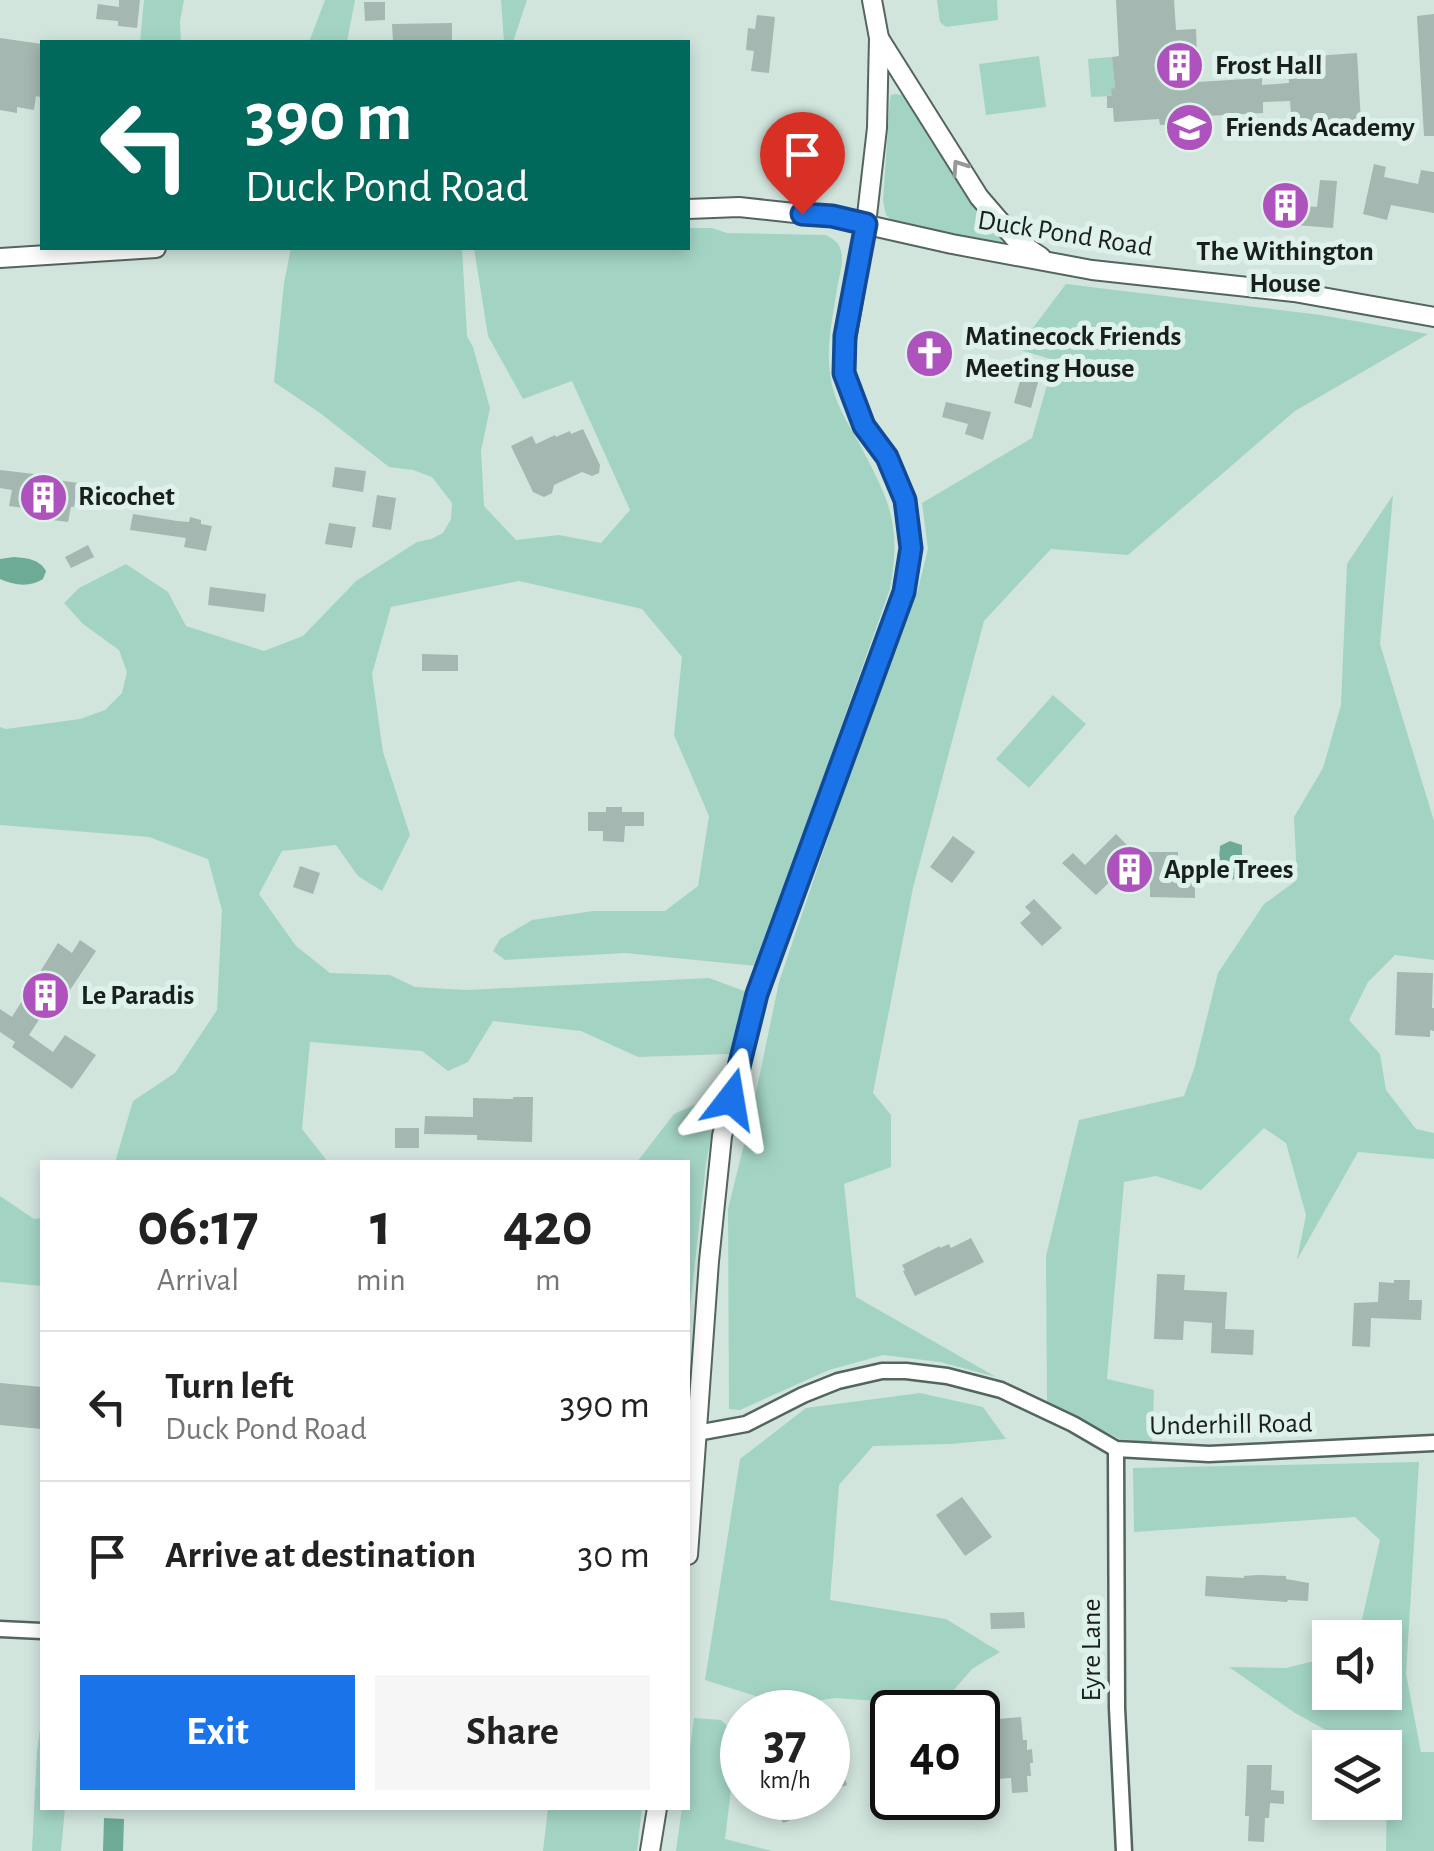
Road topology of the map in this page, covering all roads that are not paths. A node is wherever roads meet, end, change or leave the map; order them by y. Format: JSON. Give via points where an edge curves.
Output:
{"nodes":[{"id":1,"x":872,"y":0,"type":"edge"},
{"id":2,"x":879,"y":38,"type":"junction"},
{"id":3,"x":690,"y":209,"type":"edge"},
{"id":4,"x":866,"y":224,"type":"junction"},
{"id":5,"x":125,"y":250,"type":"edge"},
{"id":6,"x":0,"y":258,"type":"edge"},
{"id":7,"x":1050,"y":262,"type":"junction"},
{"id":8,"x":1434,"y":317,"type":"edge"},
{"id":9,"x":696,"y":1433,"type":"junction"},
{"id":10,"x":1434,"y":1443,"type":"edge"},
{"id":11,"x":1116,"y":1449,"type":"junction"},
{"id":12,"x":690,"y":1524,"type":"edge"},
{"id":13,"x":0,"y":1628,"type":"edge"},
{"id":14,"x":40,"y":1631,"type":"edge"},
{"id":15,"x":656,"y":1810,"type":"edge"},
{"id":16,"x":650,"y":1851,"type":"edge"},
{"id":17,"x":1124,"y":1851,"type":"edge"}],
"edges":[{"from":1,"to":2,"type":"street"},
{"from":2,"to":4,"type":"street"},
{"from":7,"to":2,"type":"street","one_way":true,"via":[[1016,240],[979,197]]},
{"from":3,"to":4,"type":"street","name":"Duck Pond Road","via":[[739,207]]},
{"from":4,"to":7,"type":"street","name":"Duck Pond Road"},
{"from":4,"to":9,"type":"street","via":[[844,373],[905,500],[911,548],[904,592],[757,994],[722,1136]]},
{"from":5,"to":6,"type":"street"},
{"from":7,"to":8,"type":"street","name":"Duck Pond Road"},
{"from":9,"to":11,"type":"street","name":"Underhill Road","via":[[746,1424],[838,1381],[906,1371],[1000,1390]]},
{"from":9,"to":12,"type":"street"},
{"from":10,"to":11,"type":"street","name":"Underhill Road","via":[[1208,1454]]},
{"from":11,"to":17,"type":"street","name":"Eyre Lane"},
{"from":13,"to":14,"type":"street"},
{"from":15,"to":16,"type":"street"}]}
